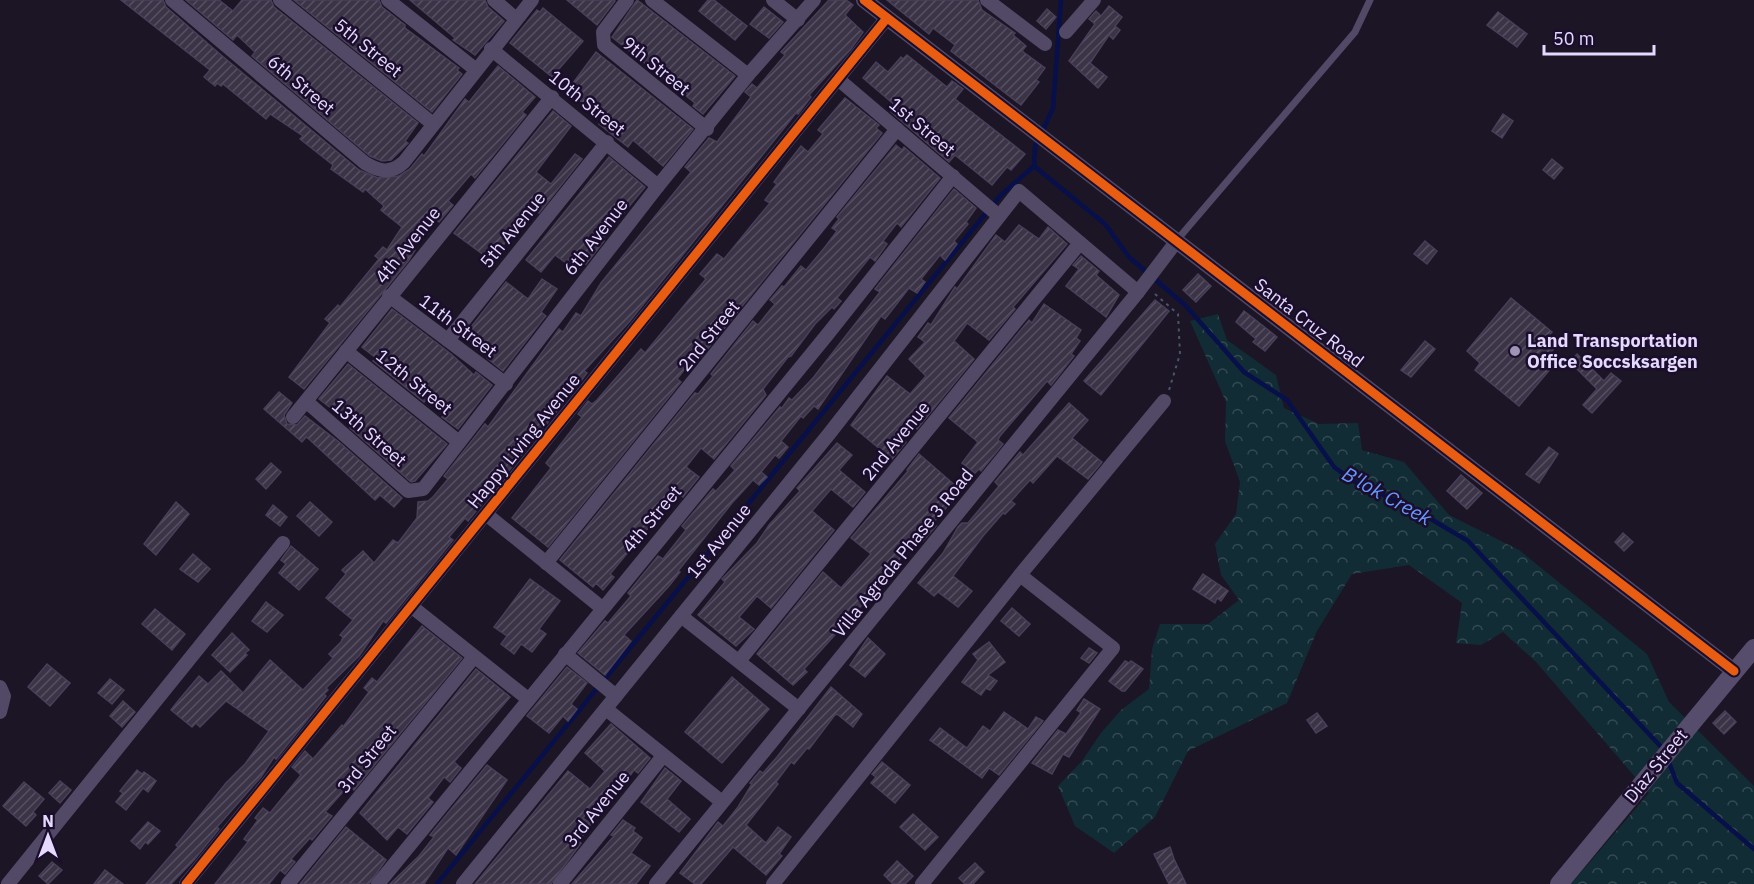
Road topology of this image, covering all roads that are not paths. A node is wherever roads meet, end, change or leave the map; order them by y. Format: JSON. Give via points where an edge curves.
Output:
{"nodes":[{"id":1,"x":172,"y":0,"type":"edge"},
{"id":2,"x":280,"y":0,"type":"edge"},
{"id":3,"x":388,"y":0,"type":"edge"},
{"id":4,"x":494,"y":0,"type":"edge"},
{"id":5,"x":532,"y":0,"type":"edge"},
{"id":6,"x":627,"y":0,"type":"edge"},
{"id":7,"x":652,"y":0,"type":"edge"},
{"id":8,"x":773,"y":0,"type":"edge"},
{"id":9,"x":814,"y":0,"type":"edge"},
{"id":10,"x":864,"y":0,"type":"edge"},
{"id":11,"x":987,"y":0,"type":"edge"},
{"id":12,"x":1094,"y":0,"type":"edge"},
{"id":13,"x":1370,"y":0,"type":"edge"},
{"id":14,"x":887,"y":18,"type":"junction"},
{"id":15,"x":516,"y":19,"type":"junction"},
{"id":16,"x":798,"y":20,"type":"junction"},
{"id":17,"x":1066,"y":32,"type":"dead end"},
{"id":18,"x":1045,"y":44,"type":"dead end"},
{"id":19,"x":491,"y":49,"type":"junction"},
{"id":20,"x":475,"y":69,"type":"junction"},
{"id":21,"x":748,"y":75,"type":"junction"},
{"id":22,"x":838,"y":79,"type":"junction"},
{"id":23,"x":552,"y":97,"type":"junction"},
{"id":24,"x":433,"y":123,"type":"junction"},
{"id":25,"x":707,"y":129,"type":"junction"},
{"id":26,"x":897,"y":129,"type":"junction"},
{"id":27,"x":607,"y":142,"type":"junction"},
{"id":28,"x":953,"y":176,"type":"junction"},
{"id":29,"x":658,"y":186,"type":"junction"},
{"id":30,"x":992,"y":210,"type":"junction"},
{"id":31,"x":1176,"y":242,"type":"junction"},
{"id":32,"x":1080,"y":243,"type":"junction"},
{"id":33,"x":1146,"y":282,"type":"junction"},
{"id":34,"x":389,"y":296,"type":"junction"},
{"id":35,"x":448,"y":340,"type":"junction"},
{"id":36,"x":346,"y":351,"type":"junction"},
{"id":37,"x":506,"y":384,"type":"junction"},
{"id":38,"x":1164,"y":401,"type":"road end"},
{"id":39,"x":307,"y":402,"type":"junction"},
{"id":40,"x":293,"y":417,"type":"dead end"},
{"id":41,"x":459,"y":442,"type":"junction"},
{"id":42,"x":408,"y":491,"type":"joint"},
{"id":43,"x":486,"y":514,"type":"junction"},
{"id":44,"x":283,"y":543,"type":"dead end"},
{"id":45,"x":546,"y":563,"type":"junction"},
{"id":46,"x":1020,"y":575,"type":"junction"},
{"id":47,"x":411,"y":606,"type":"junction"},
{"id":48,"x":602,"y":608,"type":"junction"},
{"id":49,"x":681,"y":616,"type":"junction"},
{"id":50,"x":1754,"y":648,"type":"edge"},
{"id":51,"x":565,"y":654,"type":"junction"},
{"id":52,"x":474,"y":657,"type":"junction"},
{"id":53,"x":739,"y":661,"type":"junction"},
{"id":54,"x":1734,"y":671,"type":"junction"},
{"id":55,"x":0,"y":687,"type":"edge"},
{"id":56,"x":606,"y":688,"type":"junction"},
{"id":57,"x":528,"y":699,"type":"junction"},
{"id":58,"x":606,"y":709,"type":"junction"},
{"id":59,"x":799,"y":709,"type":"junction"},
{"id":60,"x":0,"y":712,"type":"edge"},
{"id":61,"x":663,"y":756,"type":"junction"},
{"id":62,"x":722,"y":802,"type":"junction"},
{"id":63,"x":8,"y":884,"type":"edge"},
{"id":64,"x":186,"y":884,"type":"edge"},
{"id":65,"x":288,"y":884,"type":"edge"},
{"id":66,"x":378,"y":884,"type":"edge"},
{"id":67,"x":463,"y":884,"type":"edge"},
{"id":68,"x":560,"y":884,"type":"edge"},
{"id":69,"x":656,"y":884,"type":"edge"},
{"id":70,"x":773,"y":884,"type":"edge"},
{"id":71,"x":922,"y":884,"type":"edge"},
{"id":72,"x":1559,"y":884,"type":"edge"}],
"edges":[{"from":1,"to":24,"type":"street","name":"6th Street","via":[[365,163],[382,171],[392,170],[411,153]]},
{"from":2,"to":24,"type":"street","name":"5th Street"},
{"from":3,"to":20,"type":"street"},
{"from":4,"to":15,"type":"street"},
{"from":5,"to":15,"type":"street"},
{"from":6,"to":25,"type":"street","name":"9th Street","via":[[602,36],[609,52]]},
{"from":7,"to":21,"type":"street"},
{"from":8,"to":16,"type":"street"},
{"from":9,"to":16,"type":"street","name":"6th Avenue"},
{"from":10,"to":14,"type":"street","name":"Santa Cruz Road"},
{"from":11,"to":18,"type":"street"},
{"from":12,"to":17,"type":"street"},
{"from":13,"to":31,"type":"lane","via":[[1348,40]]},
{"from":14,"to":22,"type":"street","name":"Happy Living Avenue"},
{"from":14,"to":31,"type":"street","name":"Santa Cruz Road"},
{"from":15,"to":19,"type":"street"},
{"from":16,"to":21,"type":"street","name":"6th Avenue"},
{"from":19,"to":20,"type":"street"},
{"from":19,"to":23,"type":"street","name":"10th Street"},
{"from":20,"to":24,"type":"street"},
{"from":21,"to":25,"type":"street","name":"6th Avenue"},
{"from":22,"to":26,"type":"street","name":"1st Street"},
{"from":22,"to":43,"type":"street","name":"Happy Living Avenue"},
{"from":23,"to":27,"type":"street","name":"10th Street"},
{"from":23,"to":34,"type":"street","name":"4th Avenue"},
{"from":25,"to":29,"type":"street","name":"6th Avenue"},
{"from":26,"to":28,"type":"street","name":"1st Street"},
{"from":26,"to":45,"type":"street","name":"2nd Street"},
{"from":27,"to":29,"type":"street","name":"10th Street"},
{"from":27,"to":35,"type":"street","name":"5th Avenue"},
{"from":28,"to":30,"type":"street","name":"1st Street"},
{"from":28,"to":48,"type":"street","name":"4th Street"},
{"from":29,"to":37,"type":"street","name":"6th Avenue"},
{"from":30,"to":32,"type":"street","name":"1st Avenue","via":[[1019,191]]},
{"from":30,"to":49,"type":"street","name":"1st Avenue","via":[[829,434]]},
{"from":31,"to":33,"type":"street","name":"Villa Agreda Phase 3 Road"},
{"from":31,"to":54,"type":"street","name":"Santa Cruz Road"},
{"from":32,"to":33,"type":"street"},
{"from":32,"to":53,"type":"street","name":"2nd Avenue"},
{"from":33,"to":59,"type":"street","name":"Villa Agreda Phase 3 Road"},
{"from":34,"to":35,"type":"street","name":"11th Street"},
{"from":34,"to":36,"type":"street","name":"4th Avenue"},
{"from":35,"to":37,"type":"street","name":"11th Street"},
{"from":36,"to":39,"type":"street","name":"4th Avenue"},
{"from":36,"to":41,"type":"street","name":"12th Street"},
{"from":37,"to":41,"type":"street","name":"6th Avenue"},
{"from":38,"to":46,"type":"street"},
{"from":39,"to":40,"type":"street","name":"4th Avenue"},
{"from":39,"to":42,"type":"street","name":"13th Street"},
{"from":41,"to":42,"type":"street","name":"6th Avenue","via":[[429,485]]},
{"from":43,"to":45,"type":"street"},
{"from":43,"to":47,"type":"street","name":"Happy Living Avenue"},
{"from":44,"to":63,"type":"street"},
{"from":45,"to":48,"type":"street"},
{"from":46,"to":70,"type":"street"},
{"from":46,"to":71,"type":"street","via":[[1113,648]]},
{"from":47,"to":52,"type":"street"},
{"from":47,"to":64,"type":"street","name":"Happy Living Avenue"},
{"from":48,"to":51,"type":"street","name":"4th Street"},
{"from":49,"to":53,"type":"street"},
{"from":49,"to":56,"type":"street","name":"1st Avenue"},
{"from":50,"to":54,"type":"main road","name":"Diaz Street"},
{"from":51,"to":56,"type":"street"},
{"from":51,"to":57,"type":"street","name":"4th Street"},
{"from":52,"to":57,"type":"street"},
{"from":52,"to":65,"type":"street","name":"3rd Street"},
{"from":53,"to":59,"type":"street"},
{"from":54,"to":72,"type":"main road","name":"Diaz Street"},
{"from":55,"to":60,"type":"street","via":[[4,696]]},
{"from":56,"to":58,"type":"street","name":"1st Avenue"},
{"from":57,"to":66,"type":"street","name":"4th Street"},
{"from":58,"to":61,"type":"street"},
{"from":58,"to":67,"type":"street","name":"1st Avenue"},
{"from":59,"to":62,"type":"street","name":"Villa Agreda Phase 3 Road"},
{"from":61,"to":62,"type":"street"},
{"from":61,"to":68,"type":"street","name":"3rd Avenue"},
{"from":62,"to":69,"type":"street","name":"Villa Agreda Phase 3 Road"}]}
